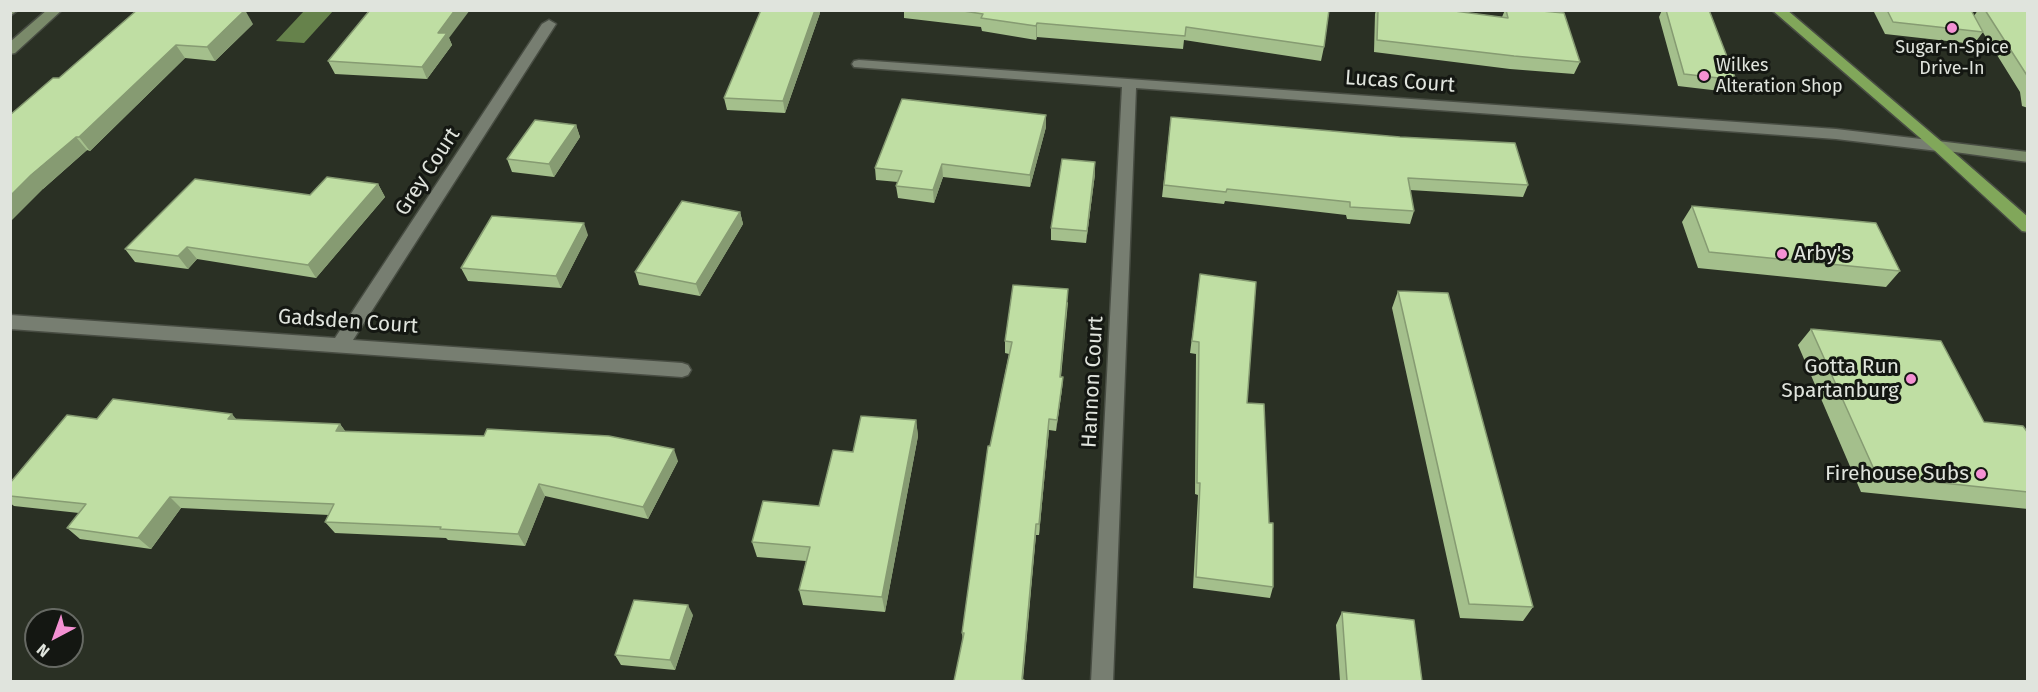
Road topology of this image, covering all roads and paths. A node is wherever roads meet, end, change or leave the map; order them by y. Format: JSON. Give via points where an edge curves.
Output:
{"nodes":[{"id":1,"x":56,"y":10,"type":"edge"},
{"id":2,"x":1778,"y":10,"type":"edge"},
{"id":3,"x":549,"y":24,"type":"dead end"},
{"id":4,"x":10,"y":50,"type":"edge"},
{"id":5,"x":859,"y":64,"type":"dead end"},
{"id":6,"x":1129,"y":84,"type":"junction"},
{"id":7,"x":1938,"y":146,"type":"junction"},
{"id":8,"x":2028,"y":157,"type":"edge"},
{"id":9,"x":2028,"y":227,"type":"edge"},
{"id":10,"x":10,"y":322,"type":"edge"},
{"id":11,"x":341,"y":344,"type":"junction"},
{"id":12,"x":682,"y":370,"type":"dead end"},
{"id":13,"x":1102,"y":681,"type":"edge"}],
"edges":[{"from":1,"to":4,"type":"street"},
{"from":2,"to":7,"type":"highway"},
{"from":3,"to":11,"type":"street","name":"Grey Court"},
{"from":5,"to":6,"type":"street","name":"Lucas Court"},
{"from":6,"to":7,"type":"street","name":"Lucas Court","via":[[1836,135]]},
{"from":6,"to":13,"type":"street","name":"Hannon Court"},
{"from":7,"to":8,"type":"street"},
{"from":7,"to":9,"type":"highway"},
{"from":10,"to":11,"type":"street","name":"Gadsden Court"},
{"from":11,"to":12,"type":"street","name":"Gadsden Court"}]}
